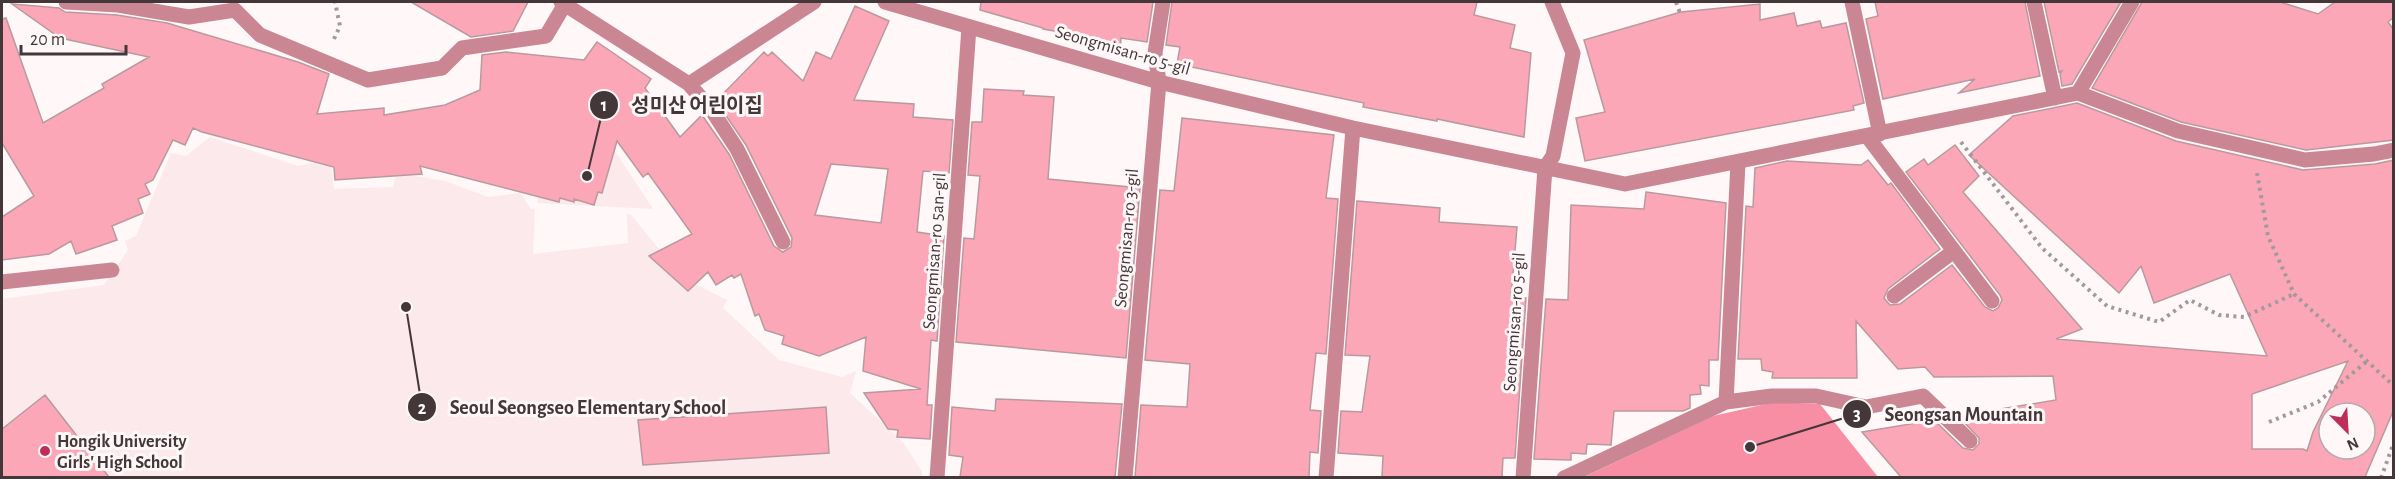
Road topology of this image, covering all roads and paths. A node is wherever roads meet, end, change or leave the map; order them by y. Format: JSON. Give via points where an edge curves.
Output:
{"nodes":[{"id":1,"x":66,"y":2,"type":"edge"},
{"id":2,"x":335,"y":2,"type":"edge"},
{"id":3,"x":814,"y":2,"type":"edge"},
{"id":4,"x":885,"y":2,"type":"edge"},
{"id":5,"x":1163,"y":2,"type":"edge"},
{"id":6,"x":1552,"y":2,"type":"edge"},
{"id":7,"x":1676,"y":2,"type":"edge"},
{"id":8,"x":1852,"y":2,"type":"edge"},
{"id":9,"x":2034,"y":2,"type":"edge"},
{"id":10,"x":2132,"y":2,"type":"edge"},
{"id":11,"x":563,"y":3,"type":"edge"},
{"id":12,"x":1680,"y":13,"type":"dead end"},
{"id":13,"x":969,"y":27,"type":"junction"},
{"id":14,"x":322,"y":61,"type":"junction"},
{"id":15,"x":1159,"y":82,"type":"junction"},
{"id":16,"x":689,"y":84,"type":"junction"},
{"id":17,"x":2078,"y":93,"type":"junction"},
{"id":18,"x":2055,"y":98,"type":"junction"},
{"id":19,"x":1944,"y":120,"type":"junction"},
{"id":20,"x":1353,"y":128,"type":"junction"},
{"id":21,"x":1874,"y":135,"type":"junction"},
{"id":22,"x":2252,"y":149,"type":"junction"},
{"id":23,"x":2394,"y":150,"type":"edge"},
{"id":24,"x":1738,"y":163,"type":"junction"},
{"id":25,"x":1545,"y":168,"type":"junction"},
{"id":26,"x":783,"y":243,"type":"dead end"},
{"id":27,"x":1954,"y":250,"type":"junction"},
{"id":28,"x":112,"y":270,"type":"dead end"},
{"id":29,"x":2,"y":282,"type":"edge"},
{"id":30,"x":2294,"y":294,"type":"junction"},
{"id":31,"x":1894,"y":296,"type":"dead end"},
{"id":32,"x":1992,"y":301,"type":"dead end"},
{"id":33,"x":2366,"y":362,"type":"junction"},
{"id":34,"x":2394,"y":386,"type":"edge"},
{"id":35,"x":1726,"y":402,"type":"junction"},
{"id":36,"x":2269,"y":422,"type":"dead end"},
{"id":37,"x":1970,"y":441,"type":"dead end"},
{"id":38,"x":2394,"y":442,"type":"edge"},
{"id":39,"x":938,"y":477,"type":"edge"},
{"id":40,"x":1125,"y":477,"type":"edge"},
{"id":41,"x":1326,"y":477,"type":"edge"},
{"id":42,"x":1523,"y":477,"type":"edge"},
{"id":43,"x":1564,"y":477,"type":"edge"},
{"id":44,"x":2380,"y":477,"type":"edge"}],
"edges":[{"from":1,"to":14,"type":"street","via":[[189,16],[235,10],[260,35]]},
{"from":2,"to":14,"type":"path","via":[[340,26]]},
{"from":3,"to":16,"type":"street"},
{"from":4,"to":13,"type":"street","name":"Seongmisan-ro 5-gil"},
{"from":5,"to":15,"type":"street","name":"Seongmisan-ro 3-gil","via":[[1155,52]]},
{"from":6,"to":25,"type":"street","name":"Seongmisan-ro 5-gil","via":[[1573,53],[1553,156]]},
{"from":7,"to":12,"type":"path"},
{"from":8,"to":21,"type":"street"},
{"from":9,"to":18,"type":"street"},
{"from":10,"to":17,"type":"street"},
{"from":11,"to":14,"type":"street","via":[[546,36],[462,48],[442,68],[368,80]]},
{"from":11,"to":16,"type":"street"},
{"from":13,"to":15,"type":"street","name":"Seongmisan-ro 5-gil"},
{"from":13,"to":39,"type":"street","name":"Seongmisan-ro 5an-gil"},
{"from":15,"to":20,"type":"street","name":"Seongmisan-ro 5-gil"},
{"from":15,"to":40,"type":"street","name":"Seongmisan-ro 3-gil"},
{"from":16,"to":26,"type":"street","via":[[737,148]]},
{"from":17,"to":18,"type":"street","name":"Seongmisan-ro 5-gil"},
{"from":17,"to":22,"type":"street","via":[[2178,131]]},
{"from":18,"to":19,"type":"street","name":"Seongmisan-ro 5-gil"},
{"from":19,"to":21,"type":"street","name":"Seongmisan-ro 5-gil"},
{"from":19,"to":30,"type":"path","via":[[2042,248],[2107,306],[2159,322],[2190,300],[2219,315],[2244,317]]},
{"from":20,"to":25,"type":"street","name":"Seongmisan-ro 5-gil"},
{"from":20,"to":41,"type":"street"},
{"from":21,"to":24,"type":"street","name":"Seongmisan-ro 5-gil"},
{"from":21,"to":27,"type":"street"},
{"from":22,"to":23,"type":"street","via":[[2305,160]]},
{"from":22,"to":30,"type":"path","via":[[2268,236]]},
{"from":24,"to":25,"type":"street","name":"Seongmisan-ro 5-gil","via":[[1625,184]]},
{"from":24,"to":35,"type":"street"},
{"from":25,"to":42,"type":"street","name":"Seongmisan-ro 5-gil"},
{"from":27,"to":31,"type":"street"},
{"from":27,"to":32,"type":"street"},
{"from":28,"to":29,"type":"street"},
{"from":30,"to":33,"type":"path"},
{"from":33,"to":34,"type":"path"},
{"from":33,"to":36,"type":"path","via":[[2318,402]]},
{"from":35,"to":37,"type":"street","via":[[1816,396],[1866,407],[1923,396]]},
{"from":35,"to":43,"type":"street"},
{"from":38,"to":44,"type":"path"}]}
